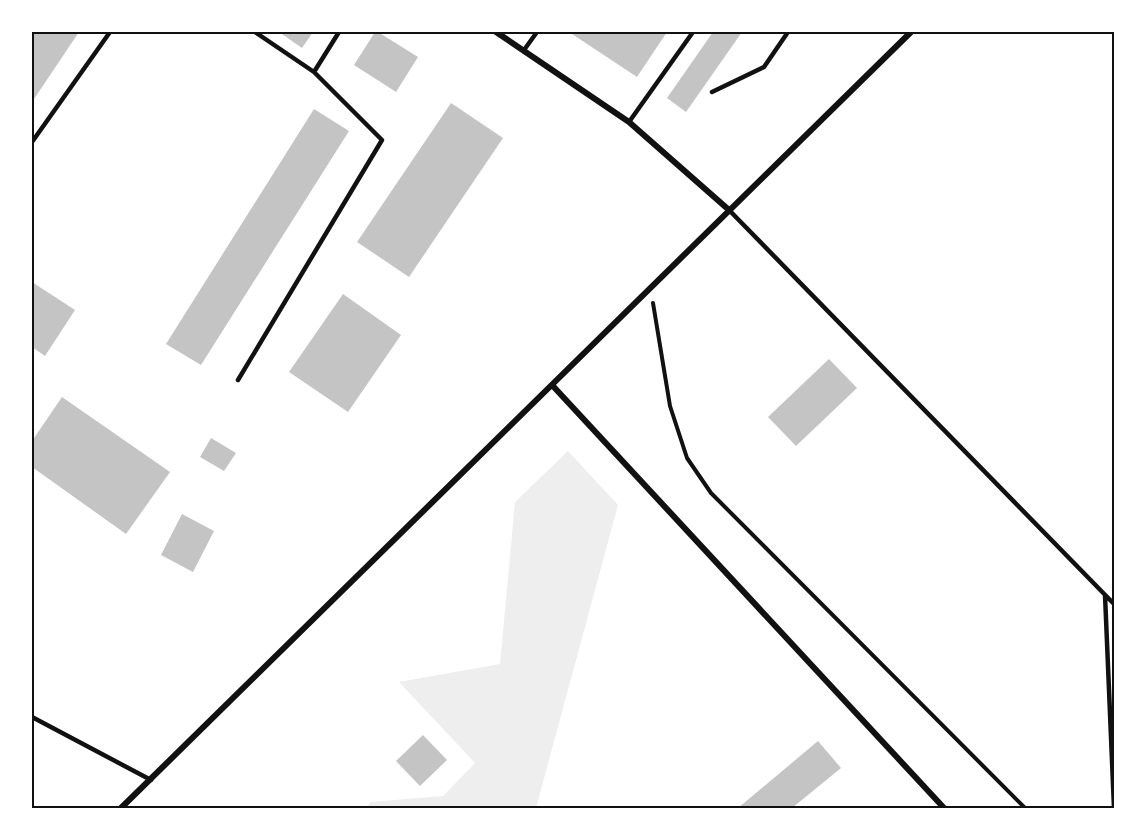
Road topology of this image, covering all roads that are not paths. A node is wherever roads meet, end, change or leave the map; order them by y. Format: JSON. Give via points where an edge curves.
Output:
{"nodes":[{"id":1,"x":110,"y":32,"type":"edge"},
{"id":2,"x":255,"y":32,"type":"edge"},
{"id":3,"x":339,"y":32,"type":"edge"},
{"id":4,"x":496,"y":32,"type":"edge"},
{"id":5,"x":537,"y":32,"type":"edge"},
{"id":6,"x":693,"y":32,"type":"edge"},
{"id":7,"x":788,"y":32,"type":"edge"},
{"id":8,"x":911,"y":32,"type":"edge"},
{"id":9,"x":524,"y":50,"type":"junction"},
{"id":10,"x":314,"y":72,"type":"junction"},
{"id":11,"x":712,"y":92,"type":"dead end"},
{"id":12,"x":629,"y":122,"type":"junction"},
{"id":13,"x":32,"y":142,"type":"edge"},
{"id":14,"x":729,"y":210,"type":"junction"},
{"id":15,"x":238,"y":380,"type":"dead end"},
{"id":16,"x":552,"y":384,"type":"junction"},
{"id":17,"x":1106,"y":595,"type":"junction"},
{"id":18,"x":1114,"y":604,"type":"edge"},
{"id":19,"x":32,"y":717,"type":"edge"},
{"id":20,"x":151,"y":780,"type":"junction"},
{"id":21,"x":121,"y":808,"type":"edge"},
{"id":22,"x":944,"y":808,"type":"edge"},
{"id":23,"x":1114,"y":808,"type":"edge"}],
"edges":[{"from":1,"to":13,"type":"lane"},
{"from":2,"to":10,"type":"lane"},
{"from":3,"to":10,"type":"lane"},
{"from":4,"to":9,"type":"street"},
{"from":5,"to":9,"type":"lane"},
{"from":6,"to":12,"type":"lane"},
{"from":7,"to":11,"type":"lane","via":[[764,67]]},
{"from":8,"to":14,"type":"street"},
{"from":9,"to":12,"type":"street"},
{"from":10,"to":15,"type":"lane","via":[[382,140]]},
{"from":12,"to":14,"type":"street"},
{"from":14,"to":16,"type":"street"},
{"from":14,"to":17,"type":"lane"},
{"from":16,"to":20,"type":"street"},
{"from":16,"to":22,"type":"street"},
{"from":17,"to":18,"type":"lane"},
{"from":17,"to":23,"type":"lane"},
{"from":19,"to":20,"type":"lane"},
{"from":20,"to":21,"type":"street"}]}
